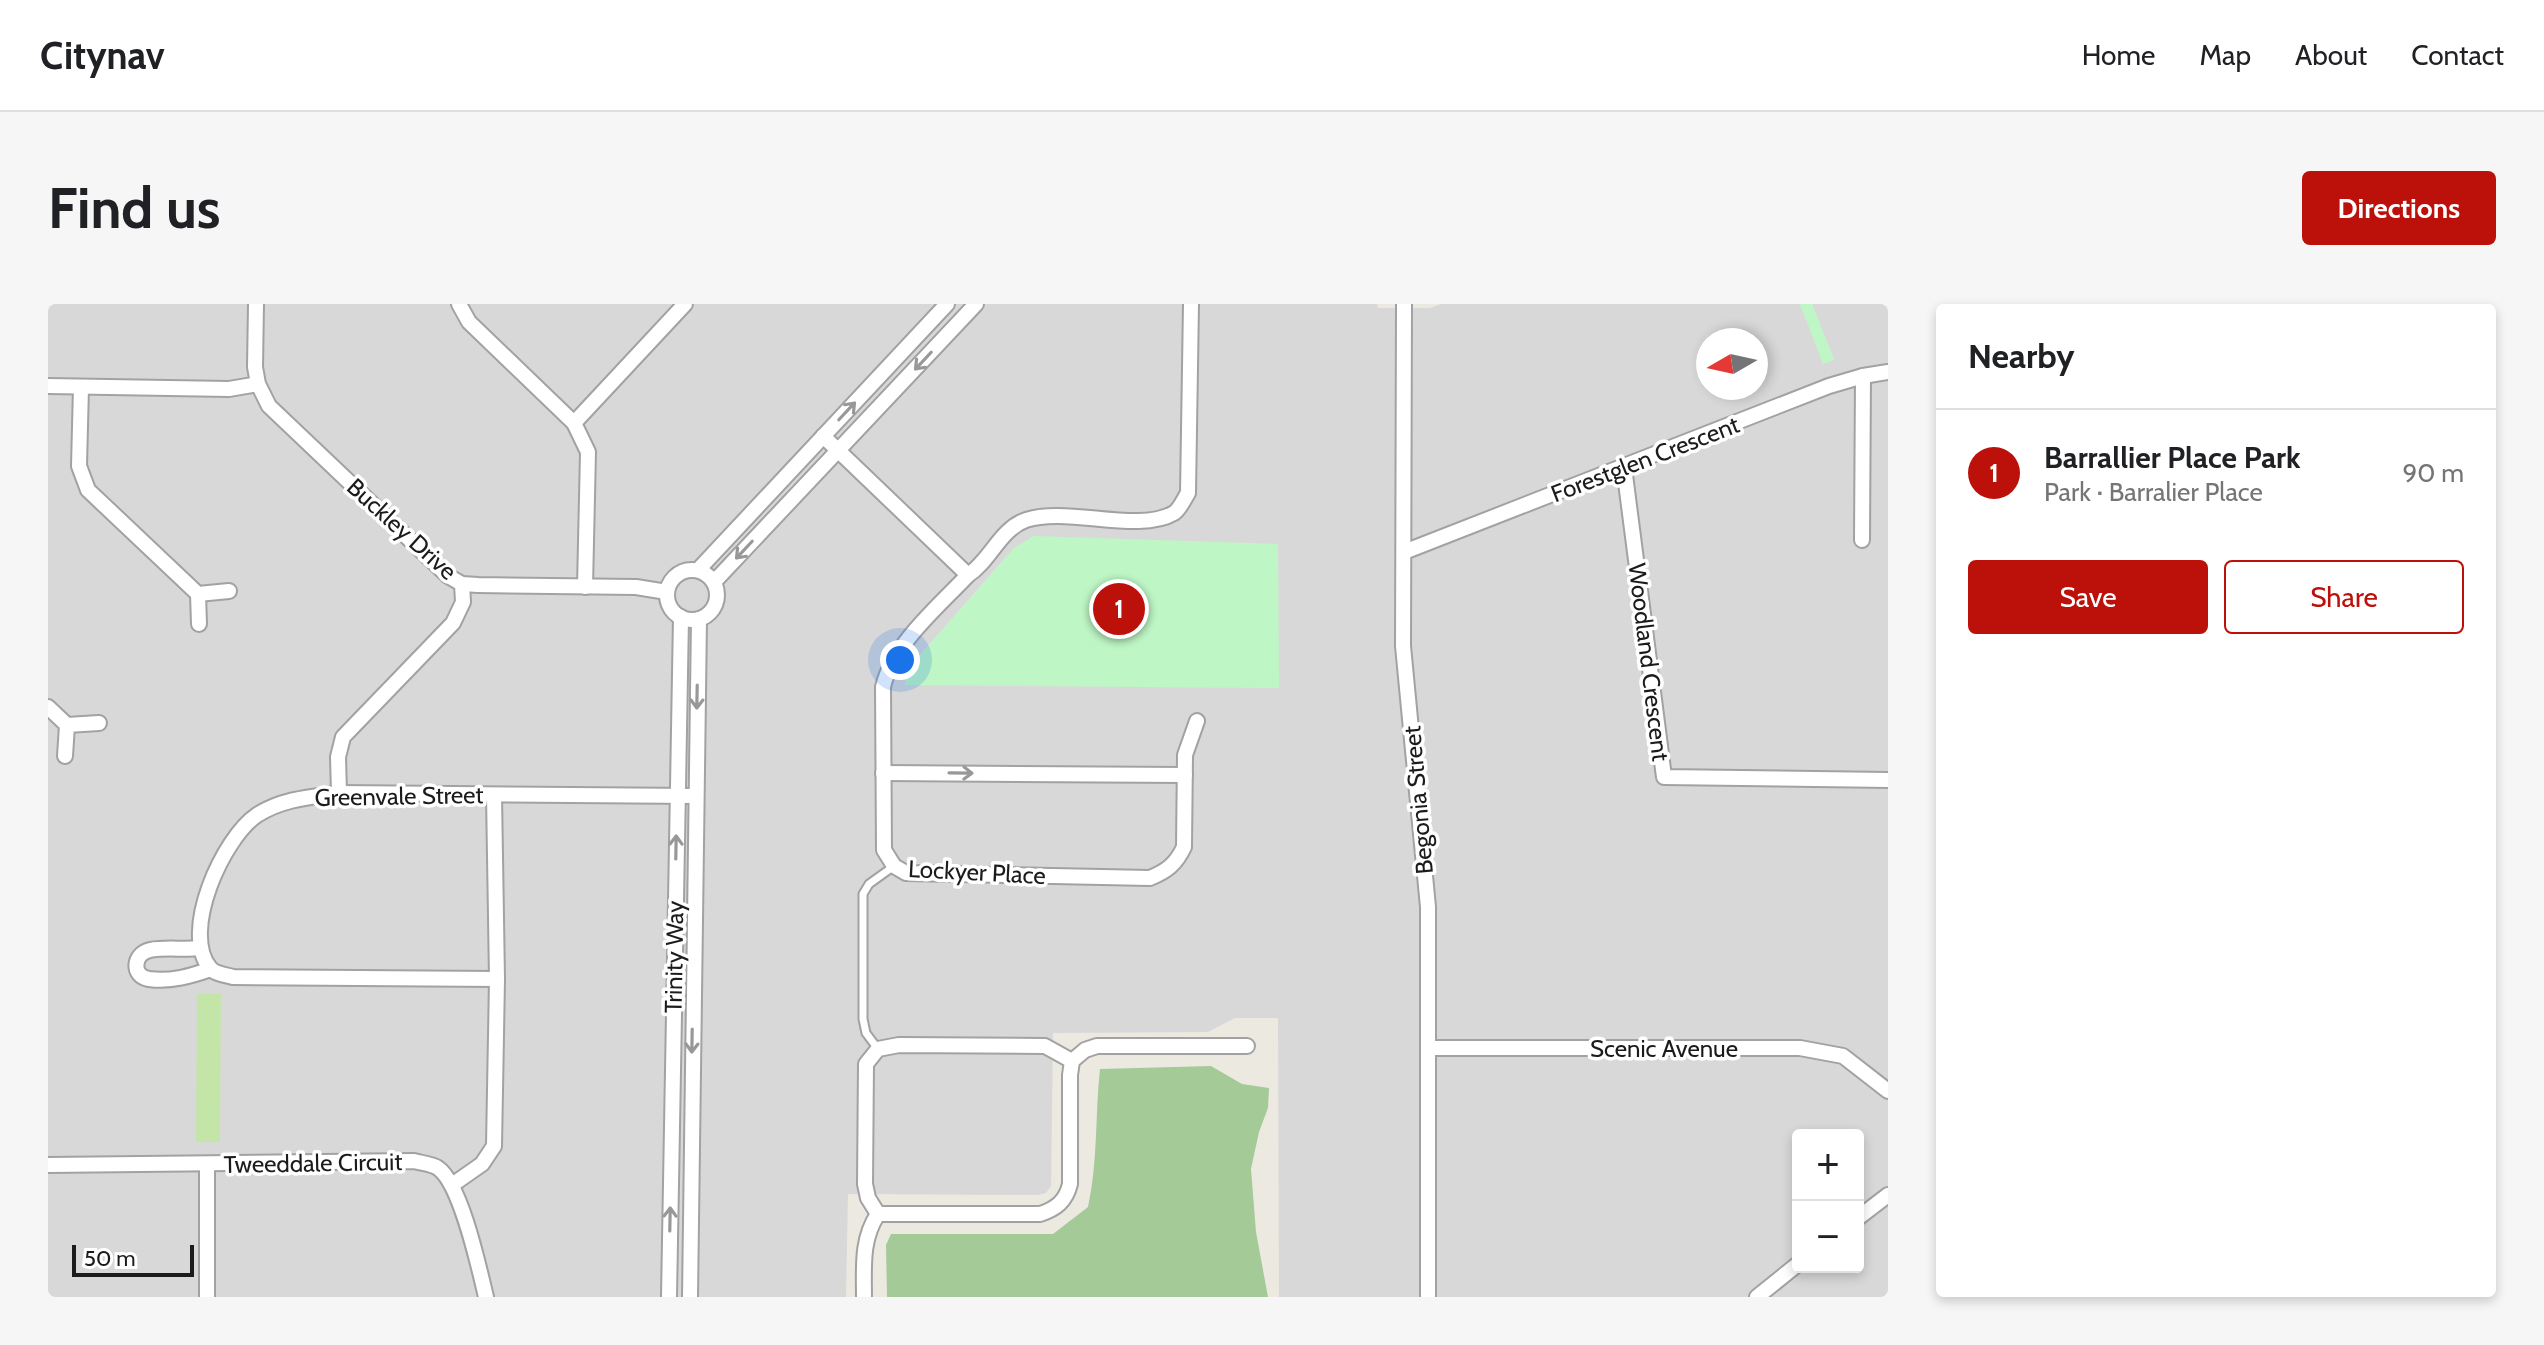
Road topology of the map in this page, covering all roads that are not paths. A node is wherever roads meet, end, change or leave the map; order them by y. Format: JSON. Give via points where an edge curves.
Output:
{"nodes":[{"id":1,"x":256,"y":304,"type":"edge"},
{"id":2,"x":459,"y":304,"type":"edge"},
{"id":3,"x":685,"y":304,"type":"edge"},
{"id":4,"x":947,"y":304,"type":"edge"},
{"id":5,"x":976,"y":304,"type":"edge"},
{"id":6,"x":1191,"y":304,"type":"edge"},
{"id":7,"x":1404,"y":304,"type":"edge"},
{"id":8,"x":1888,"y":372,"type":"edge"},
{"id":9,"x":1863,"y":376,"type":"junction"},
{"id":10,"x":258,"y":384,"type":"junction"},
{"id":11,"x":48,"y":386,"type":"edge"},
{"id":12,"x":81,"y":387,"type":"junction"},
{"id":13,"x":574,"y":423,"type":"junction"},
{"id":14,"x":823,"y":436,"type":"junction"},
{"id":15,"x":838,"y":451,"type":"junction"},
{"id":16,"x":1624,"y":467,"type":"junction"},
{"id":17,"x":1862,"y":540,"type":"dead end"},
{"id":18,"x":1404,"y":552,"type":"junction"},
{"id":19,"x":698,"y":570,"type":"junction"},
{"id":20,"x":968,"y":575,"type":"junction"},
{"id":21,"x":714,"y":582,"type":"junction"},
{"id":22,"x":462,"y":584,"type":"junction"},
{"id":23,"x":585,"y":587,"type":"junction"},
{"id":24,"x":229,"y":591,"type":"dead end"},
{"id":25,"x":667,"y":592,"type":"junction"},
{"id":26,"x":198,"y":594,"type":"junction"},
{"id":27,"x":681,"y":617,"type":"junction"},
{"id":28,"x":699,"y":619,"type":"junction"},
{"id":29,"x":199,"y":624,"type":"dead end"},
{"id":30,"x":48,"y":707,"type":"edge"},
{"id":31,"x":1197,"y":721,"type":"dead end"},
{"id":32,"x":99,"y":723,"type":"dead end"},
{"id":33,"x":67,"y":725,"type":"junction"},
{"id":34,"x":65,"y":756,"type":"dead end"},
{"id":35,"x":883,"y":773,"type":"junction"},
{"id":36,"x":1185,"y":775,"type":"junction"},
{"id":37,"x":1888,"y":780,"type":"edge"},
{"id":38,"x":339,"y":793,"type":"junction"},
{"id":39,"x":676,"y":794,"type":"junction"},
{"id":40,"x":494,"y":795,"type":"junction"},
{"id":41,"x":695,"y":796,"type":"junction"},
{"id":42,"x":894,"y":866,"type":"junction"},
{"id":43,"x":200,"y":948,"type":"junction"},
{"id":44,"x":211,"y":969,"type":"junction"},
{"id":45,"x":497,"y":979,"type":"junction"},
{"id":46,"x":1247,"y":1046,"type":"dead end"},
{"id":47,"x":1428,"y":1048,"type":"junction"},
{"id":48,"x":878,"y":1049,"type":"junction"},
{"id":49,"x":1072,"y":1061,"type":"junction"},
{"id":50,"x":1888,"y":1091,"type":"edge"},
{"id":51,"x":207,"y":1164,"type":"junction"},
{"id":52,"x":48,"y":1165,"type":"edge"},
{"id":53,"x":452,"y":1185,"type":"junction"},
{"id":54,"x":1888,"y":1195,"type":"edge"},
{"id":55,"x":1864,"y":1213,"type":"edge"},
{"id":56,"x":878,"y":1214,"type":"junction"},
{"id":57,"x":1792,"y":1269,"type":"edge"},
{"id":58,"x":207,"y":1297,"type":"edge"},
{"id":59,"x":486,"y":1297,"type":"edge"},
{"id":60,"x":669,"y":1297,"type":"edge"},
{"id":61,"x":690,"y":1297,"type":"edge"},
{"id":62,"x":864,"y":1297,"type":"edge"},
{"id":63,"x":1428,"y":1297,"type":"edge"},
{"id":64,"x":1757,"y":1297,"type":"edge"}],
"edges":[{"from":1,"to":10,"type":"street"},
{"from":2,"to":13,"type":"street","via":[[469,322]]},
{"from":3,"to":13,"type":"street"},
{"from":14,"to":4,"type":"street","one_way":true},
{"from":5,"to":15,"type":"street","one_way":true},
{"from":6,"to":20,"type":"street","name":"Lockyer Place","via":[[1188,493],[1177,512],[1155,520],[1024,521]]},
{"from":7,"to":18,"type":"street","name":"Begonia Street"},
{"from":8,"to":9,"type":"street","name":"Forestglen Crescent"},
{"from":9,"to":16,"type":"street","name":"Forestglen Crescent"},
{"from":9,"to":17,"type":"street"},
{"from":10,"to":12,"type":"street","via":[[229,389]]},
{"from":10,"to":22,"type":"street","name":"Buckley Drive","via":[[269,406]]},
{"from":11,"to":12,"type":"street"},
{"from":12,"to":26,"type":"street","via":[[79,466],[88,490]]},
{"from":13,"to":23,"type":"street","via":[[588,452]]},
{"from":14,"to":15,"type":"street"},
{"from":14,"to":19,"type":"street"},
{"from":15,"to":20,"type":"street"},
{"from":15,"to":21,"type":"street","one_way":true},
{"from":16,"to":18,"type":"street","name":"Forestglen Crescent"},
{"from":16,"to":37,"type":"street","name":"Woodland Crescent","via":[[1664,777]]},
{"from":18,"to":47,"type":"street","name":"Begonia Street","via":[[1403,646],[1428,907]]},
{"from":19,"to":21,"type":"street"},
{"from":19,"to":25,"type":"street","via":[[678,574]]},
{"from":20,"to":35,"type":"street","name":"Lockyer Place","via":[[887,669]]},
{"from":21,"to":28,"type":"street","name":"Trinity Way","via":[[715,604]]},
{"from":22,"to":23,"type":"street","name":"Buckley Drive"},
{"from":22,"to":38,"type":"street","via":[[463,602],[453,623],[343,737]]},
{"from":23,"to":25,"type":"street","name":"Buckley Drive"},
{"from":24,"to":26,"type":"street"},
{"from":25,"to":27,"type":"street","via":[[670,607]]},
{"from":26,"to":29,"type":"street"},
{"from":27,"to":28,"type":"street"},
{"from":27,"to":39,"type":"street","name":"Trinity Way"},
{"from":28,"to":41,"type":"street","name":"Trinity Way","one_way":true},
{"from":30,"to":33,"type":"street"},
{"from":31,"to":36,"type":"street","name":"Lockyer Place","via":[[1185,755]]},
{"from":32,"to":33,"type":"street"},
{"from":33,"to":34,"type":"street"},
{"from":35,"to":36,"type":"street","one_way":true},
{"from":35,"to":42,"type":"street","name":"Lockyer Place","via":[[884,850]]},
{"from":36,"to":42,"type":"street","name":"Lockyer Place","via":[[1184,847],[1166,871],[1150,878],[906,873]]},
{"from":38,"to":40,"type":"street","name":"Greenvale Street"},
{"from":38,"to":43,"type":"street","name":"Greenvale Street","via":[[291,799],[256,816],[235,838],[216,866],[204,903]]},
{"from":39,"to":40,"type":"street","name":"Greenvale Street"},
{"from":39,"to":41,"type":"street","name":"Greenvale Street"},
{"from":60,"to":39,"type":"street","name":"Trinity Way","one_way":true},
{"from":40,"to":45,"type":"street"},
{"from":41,"to":61,"type":"street","name":"Trinity Way","one_way":true},
{"from":42,"to":48,"type":"lane","via":[[863,894],[863,1019]]},
{"from":43,"to":44,"type":"street"},
{"from":43,"to":44,"type":"street","via":[[150,950],[141,954],[136,969],[148,979],[185,979]]},
{"from":44,"to":45,"type":"street","via":[[233,977]]},
{"from":45,"to":53,"type":"street","via":[[494,1146],[482,1164]]},
{"from":46,"to":49,"type":"street","via":[[1097,1046]]},
{"from":47,"to":50,"type":"street","name":"Scenic Avenue","via":[[1800,1048],[1843,1056]]},
{"from":47,"to":63,"type":"street","name":"Begonia Street"},
{"from":48,"to":49,"type":"street","via":[[1045,1046]]},
{"from":48,"to":56,"type":"street","via":[[866,1064],[864,1169],[868,1198]]},
{"from":49,"to":56,"type":"street","via":[[1070,1184],[1053,1210]]},
{"from":51,"to":52,"type":"street","name":"Tweeddale Circuit"},
{"from":51,"to":53,"type":"street","name":"Tweeddale Circuit","via":[[414,1161],[437,1167]]},
{"from":51,"to":58,"type":"street"},
{"from":53,"to":59,"type":"street"},
{"from":54,"to":55,"type":"street"},
{"from":56,"to":62,"type":"street","via":[[864,1247]]},
{"from":57,"to":64,"type":"street"}]}
